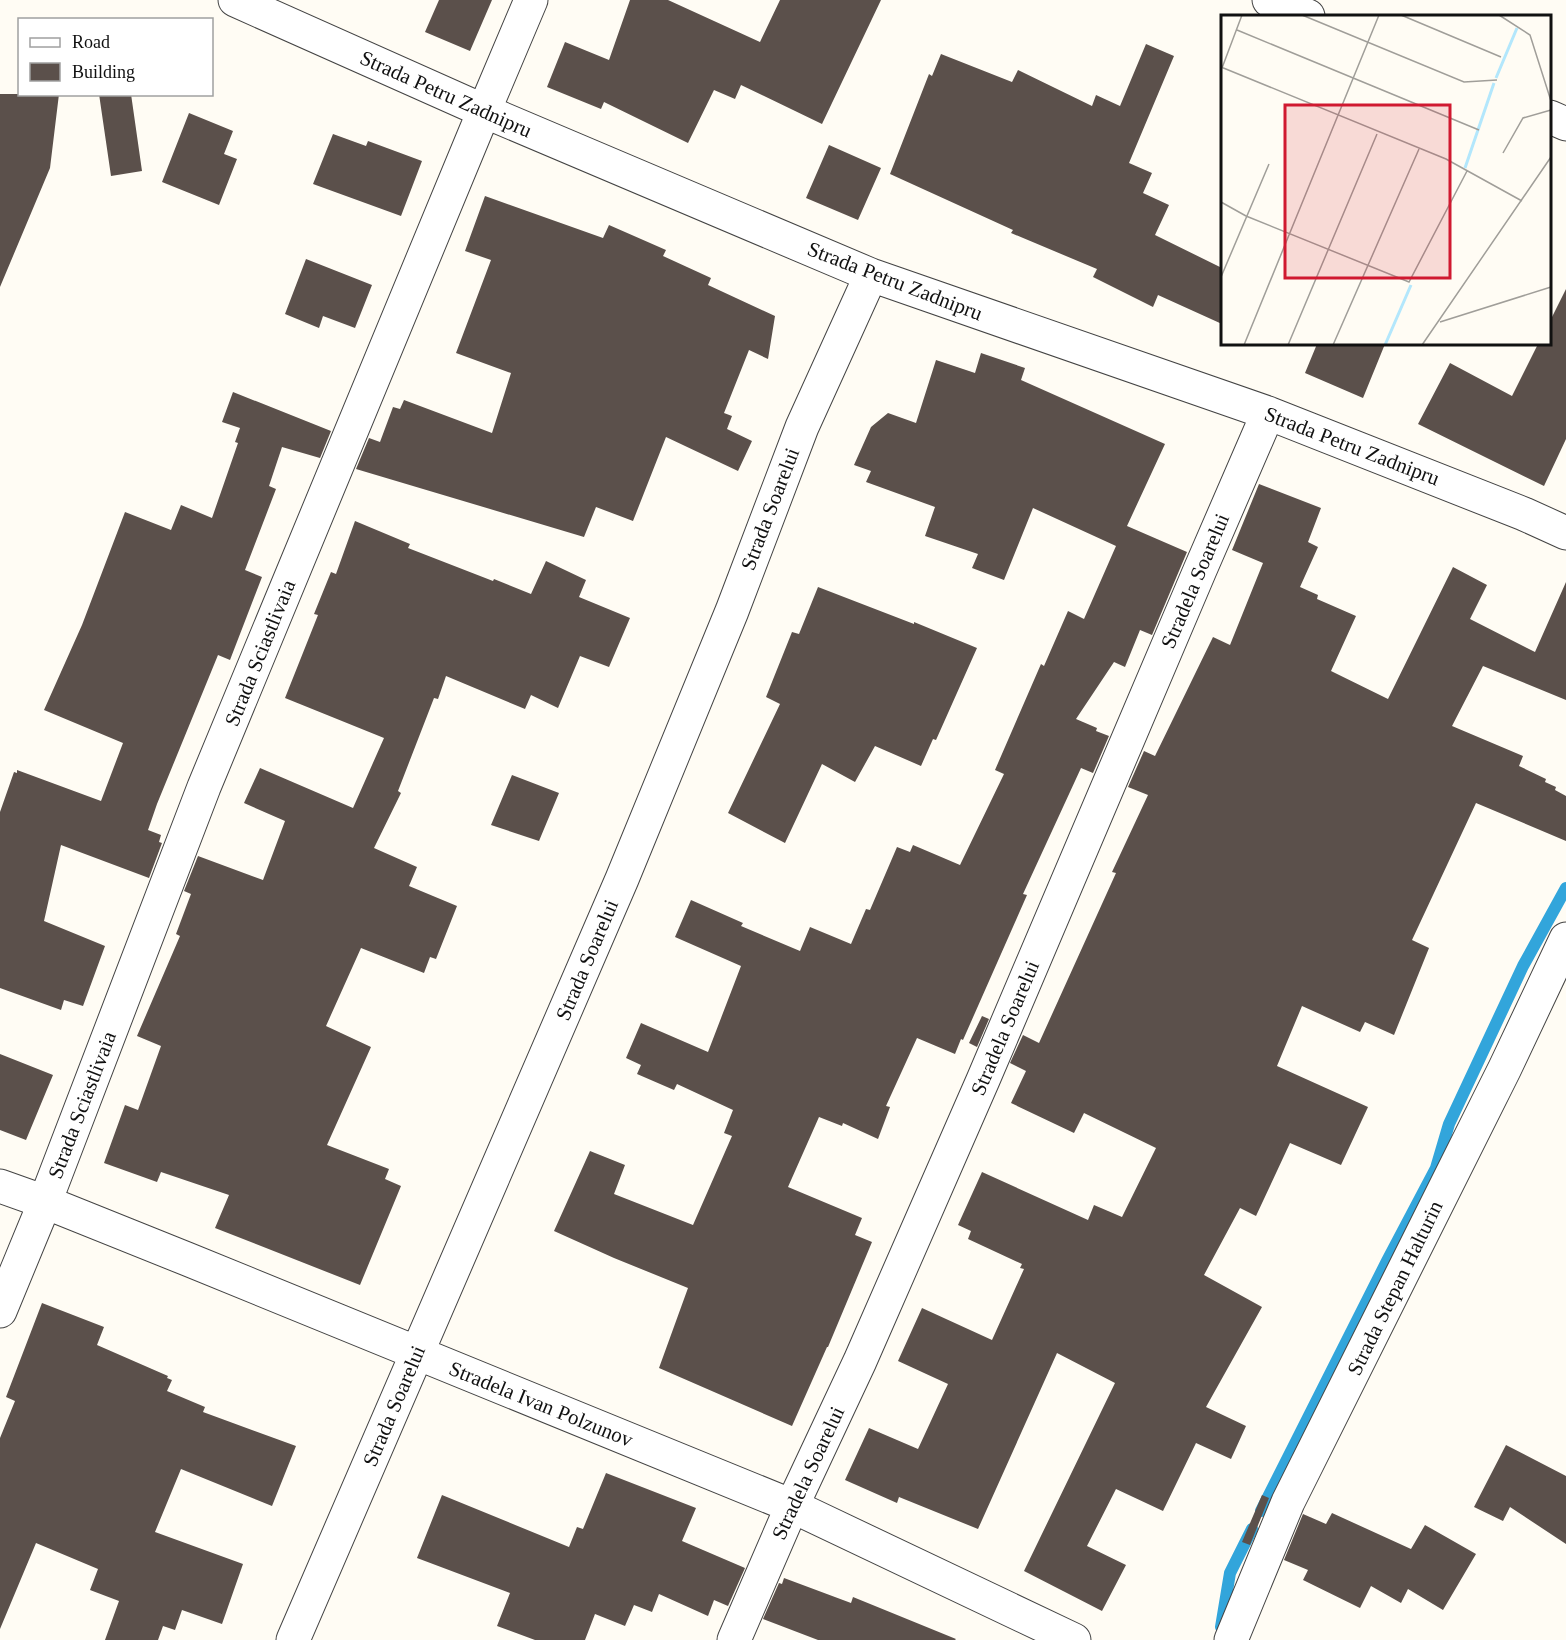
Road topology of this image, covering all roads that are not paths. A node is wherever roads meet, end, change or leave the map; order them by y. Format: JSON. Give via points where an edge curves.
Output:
{"nodes":[{"id":1,"x":235,"y":0,"type":"edge"},
{"id":2,"x":531,"y":0,"type":"edge"},
{"id":3,"x":1269,"y":0,"type":"edge"},
{"id":4,"x":1306,"y":15,"type":"edge"},
{"id":5,"x":484,"y":111,"type":"junction"},
{"id":6,"x":1551,"y":117,"type":"edge"},
{"id":7,"x":1566,"y":123,"type":"edge"},
{"id":8,"x":871,"y":275,"type":"junction"},
{"id":9,"x":1268,"y":413,"type":"junction"},
{"id":10,"x":1566,"y":533,"type":"edge"},
{"id":11,"x":1566,"y":939,"type":"edge"},
{"id":12,"x":0,"y":1186,"type":"edge"},
{"id":13,"x":45,"y":1202,"type":"junction"},
{"id":14,"x":0,"y":1311,"type":"edge"},
{"id":15,"x":417,"y":1353,"type":"junction"},
{"id":16,"x":792,"y":1506,"type":"junction"},
{"id":17,"x":293,"y":1640,"type":"edge"},
{"id":18,"x":734,"y":1640,"type":"edge"},
{"id":19,"x":1074,"y":1640,"type":"edge"},
{"id":20,"x":1231,"y":1640,"type":"edge"}],
"edges":[{"from":1,"to":5,"type":"street","name":"Strada Petru Zadnipru"},
{"from":2,"to":5,"type":"street","name":"Strada Sciastlivaia"},
{"from":3,"to":4,"type":"street"},
{"from":5,"to":8,"type":"street","name":"Strada Petru Zadnipru"},
{"from":5,"to":13,"type":"street","name":"Strada Sciastlivaia","via":[[204,786]]},
{"from":6,"to":7,"type":"street"},
{"from":8,"to":9,"type":"street","name":"Strada Petru Zadnipru"},
{"from":8,"to":15,"type":"street","name":"Strada Soarelui","via":[[802,427],[732,611],[622,879]]},
{"from":9,"to":10,"type":"street","name":"Strada Petru Zadnipru"},
{"from":9,"to":16,"type":"street","name":"Stradela Soarelui","via":[[973,1102]]},
{"from":11,"to":20,"type":"street","name":"Strada Stepan Halturin","via":[[1288,1502]]},
{"from":12,"to":13,"type":"street","name":"Stradela Ivan Polzunov"},
{"from":13,"to":14,"type":"street","name":"Strada Sciastlivaia"},
{"from":13,"to":15,"type":"street","name":"Stradela Ivan Polzunov"},
{"from":15,"to":16,"type":"street","name":"Stradela Ivan Polzunov"},
{"from":15,"to":17,"type":"street","name":"Strada Soarelui"},
{"from":16,"to":18,"type":"street","name":"Stradela Soarelui"},
{"from":16,"to":19,"type":"street","name":"Stradela Ivan Polzunov"}]}
